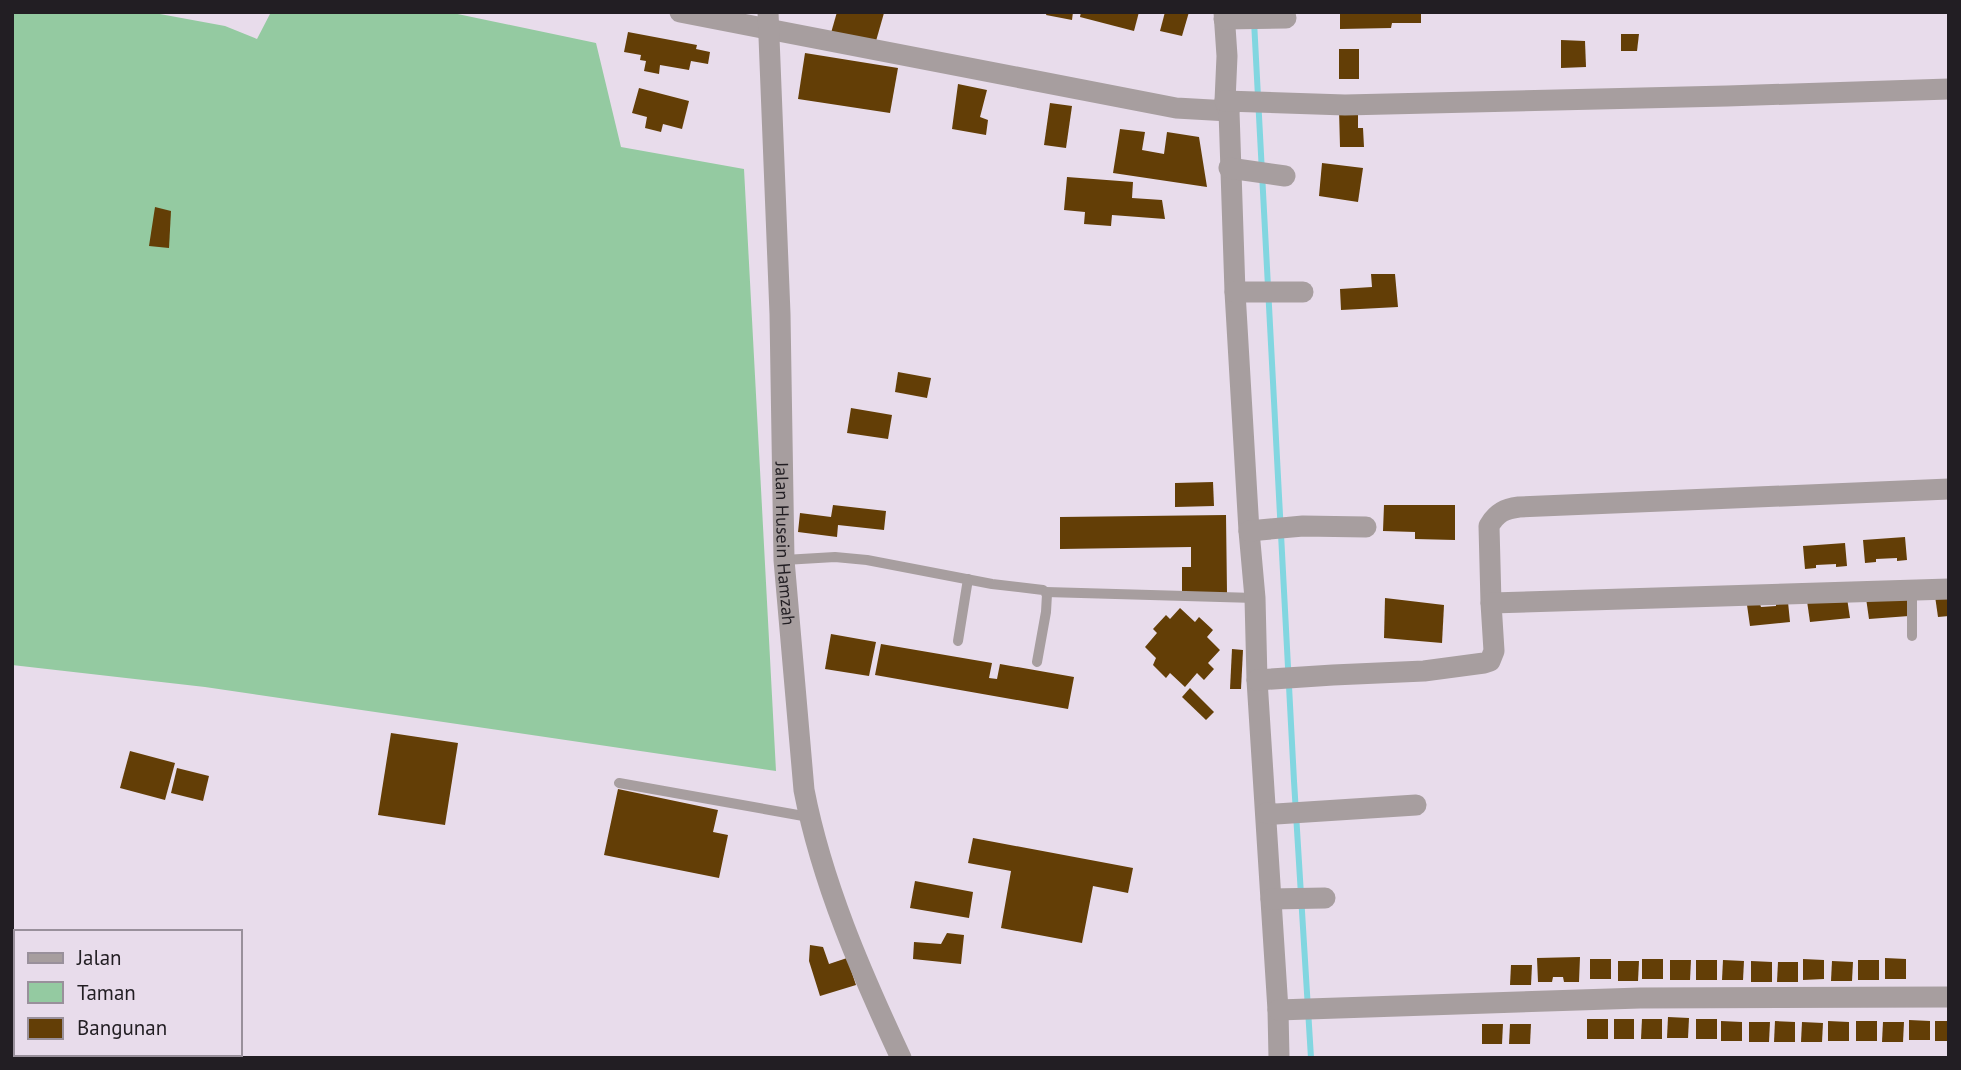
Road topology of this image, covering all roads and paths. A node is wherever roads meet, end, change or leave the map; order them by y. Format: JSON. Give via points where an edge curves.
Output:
{"nodes":[{"id":1,"x":680,"y":12,"type":"edge"},
{"id":2,"x":1228,"y":16,"type":"edge"},
{"id":3,"x":1280,"y":18,"type":"dead end"},
{"id":4,"x":768,"y":20,"type":"edge"},
{"id":5,"x":1949,"y":89,"type":"edge"},
{"id":6,"x":1231,"y":105,"type":"junction"},
{"id":7,"x":1233,"y":169,"type":"junction"},
{"id":8,"x":1278,"y":175,"type":"dead end"},
{"id":9,"x":1239,"y":292,"type":"junction"},
{"id":10,"x":1297,"y":292,"type":"dead end"},
{"id":11,"x":1949,"y":489,"type":"edge"},
{"id":12,"x":1366,"y":527,"type":"dead end"},
{"id":13,"x":1255,"y":530,"type":"junction"},
{"id":14,"x":784,"y":561,"type":"junction"},
{"id":15,"x":968,"y":579,"type":"junction"},
{"id":16,"x":1949,"y":589,"type":"edge"},
{"id":17,"x":1912,"y":591,"type":"junction"},
{"id":18,"x":1046,"y":592,"type":"junction"},
{"id":19,"x":1255,"y":598,"type":"junction"},
{"id":20,"x":1491,"y":603,"type":"junction"},
{"id":21,"x":1912,"y":636,"type":"dead end"},
{"id":22,"x":958,"y":641,"type":"dead end"},
{"id":23,"x":1037,"y":662,"type":"dead end"},
{"id":24,"x":1266,"y":680,"type":"junction"},
{"id":25,"x":619,"y":783,"type":"dead end"},
{"id":26,"x":1416,"y":805,"type":"dead end"},
{"id":27,"x":1271,"y":813,"type":"junction"},
{"id":28,"x":809,"y":817,"type":"junction"},
{"id":29,"x":1325,"y":898,"type":"dead end"},
{"id":30,"x":1279,"y":899,"type":"junction"},
{"id":31,"x":1949,"y":997,"type":"edge"},
{"id":32,"x":1278,"y":1010,"type":"junction"},
{"id":33,"x":901,"y":1058,"type":"edge"},
{"id":34,"x":1279,"y":1058,"type":"edge"}],
"edges":[{"from":1,"to":4,"type":"street"},
{"from":2,"to":3,"type":"street"},
{"from":2,"to":6,"type":"street"},
{"from":4,"to":6,"type":"street","via":[[1176,108]]},
{"from":4,"to":14,"type":"street","name":"Jalan Husein Hamzah","via":[[780,301]]},
{"from":5,"to":6,"type":"street"},
{"from":6,"to":7,"type":"street"},
{"from":7,"to":8,"type":"street"},
{"from":7,"to":9,"type":"street"},
{"from":9,"to":10,"type":"street"},
{"from":9,"to":13,"type":"street"},
{"from":11,"to":20,"type":"street","via":[[1505,509],[1489,526]]},
{"from":12,"to":13,"type":"street"},
{"from":13,"to":19,"type":"street"},
{"from":14,"to":15,"type":"lane","via":[[867,560]]},
{"from":14,"to":28,"type":"street","name":"Jalan Husein Hamzah"},
{"from":15,"to":18,"type":"lane"},
{"from":15,"to":22,"type":"lane"},
{"from":16,"to":17,"type":"street"},
{"from":17,"to":20,"type":"street"},
{"from":17,"to":21,"type":"lane"},
{"from":18,"to":19,"type":"lane"},
{"from":18,"to":23,"type":"lane"},
{"from":19,"to":24,"type":"street"},
{"from":20,"to":24,"type":"street","via":[[1494,651],[1490,661],[1424,671]]},
{"from":24,"to":27,"type":"street"},
{"from":25,"to":28,"type":"lane"},
{"from":26,"to":27,"type":"street"},
{"from":27,"to":30,"type":"street"},
{"from":28,"to":33,"type":"street","name":"Jalan Husein Hamzah","via":[[830,890]]},
{"from":29,"to":30,"type":"street"},
{"from":30,"to":32,"type":"street"},
{"from":31,"to":32,"type":"street","via":[[1640,998]]},
{"from":32,"to":34,"type":"street"}]}
